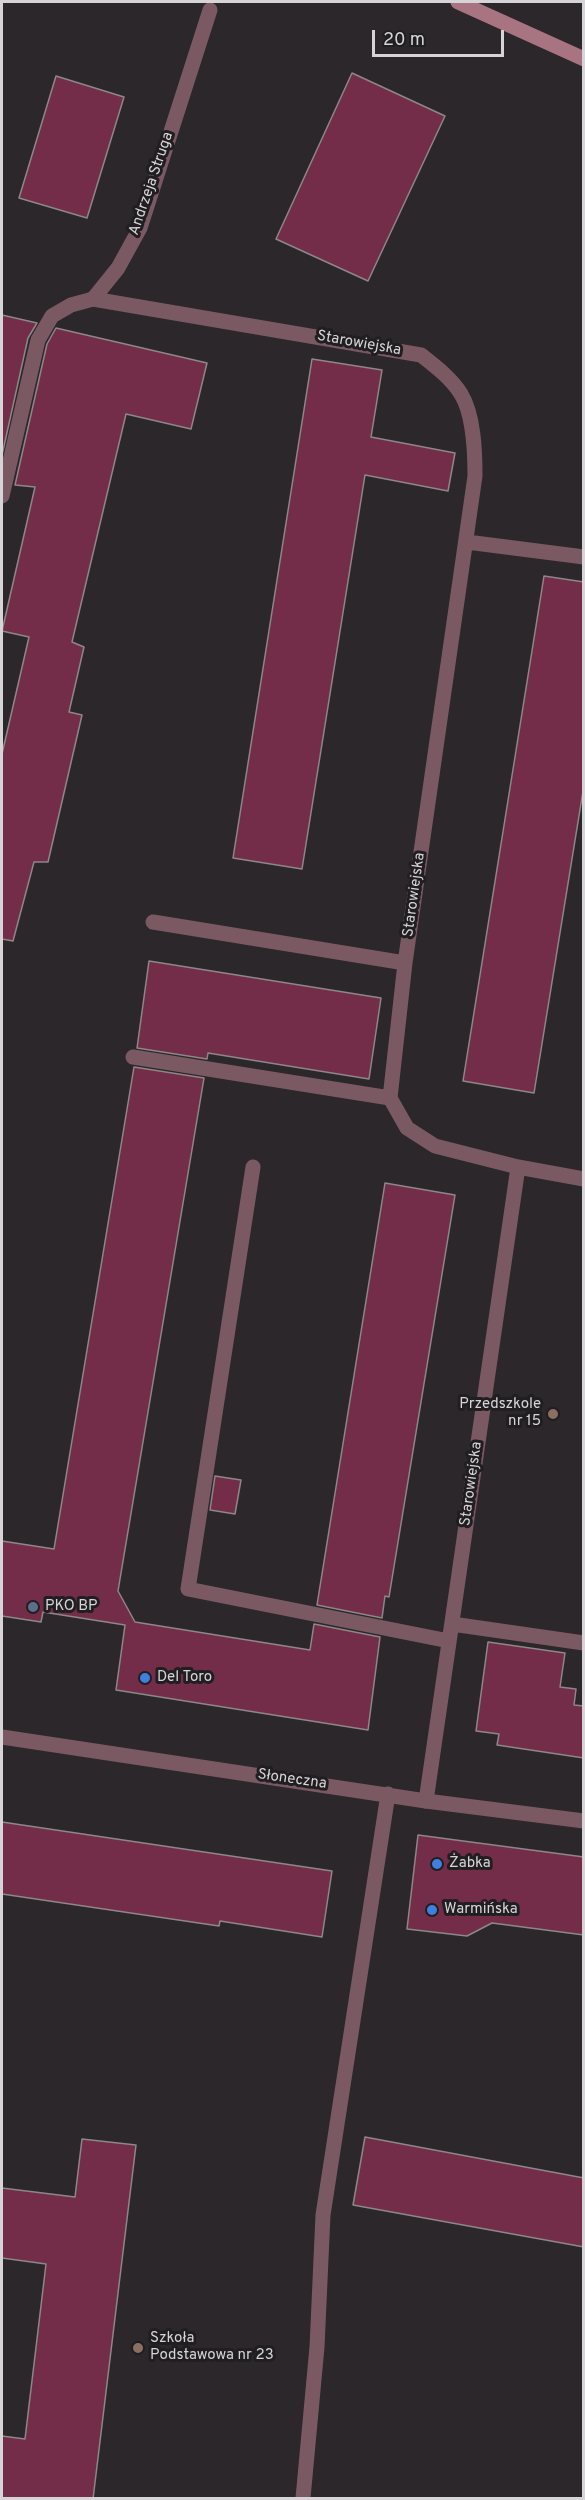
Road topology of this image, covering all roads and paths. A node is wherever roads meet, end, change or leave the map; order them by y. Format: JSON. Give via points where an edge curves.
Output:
{"nodes":[{"id":1,"x":458,"y":2,"type":"edge"},
{"id":2,"x":210,"y":10,"type":"dead end"},
{"id":3,"x":584,"y":59,"type":"edge"},
{"id":4,"x":93,"y":299,"type":"junction"},
{"id":5,"x":2,"y":496,"type":"edge"},
{"id":6,"x":467,"y":542,"type":"junction"},
{"id":7,"x":584,"y":557,"type":"edge"},
{"id":8,"x":153,"y":922,"type":"dead end"},
{"id":9,"x":405,"y":963,"type":"junction"},
{"id":10,"x":133,"y":1057,"type":"dead end"},
{"id":11,"x":390,"y":1098,"type":"junction"},
{"id":12,"x":253,"y":1167,"type":"dead end"},
{"id":13,"x":518,"y":1167,"type":"junction"},
{"id":14,"x":584,"y":1179,"type":"edge"},
{"id":15,"x":452,"y":1624,"type":"junction"},
{"id":16,"x":449,"y":1641,"type":"junction"},
{"id":17,"x":584,"y":1643,"type":"edge"},
{"id":18,"x":2,"y":1737,"type":"edge"},
{"id":19,"x":388,"y":1794,"type":"junction"},
{"id":20,"x":426,"y":1801,"type":"junction"},
{"id":21,"x":584,"y":1821,"type":"edge"},
{"id":22,"x":303,"y":2499,"type":"edge"}],
"edges":[{"from":1,"to":3,"type":"street"},
{"from":2,"to":4,"type":"street","name":"Andrzeja Struga","via":[[140,228],[118,268]]},
{"from":4,"to":5,"type":"street","via":[[52,316],[38,340]]},
{"from":4,"to":6,"type":"street","name":"Starowiejska","via":[[421,355],[442,371],[462,395],[475,441]]},
{"from":6,"to":7,"type":"street"},
{"from":6,"to":9,"type":"street","name":"Starowiejska"},
{"from":8,"to":9,"type":"street"},
{"from":9,"to":11,"type":"street","name":"Starowiejska"},
{"from":10,"to":11,"type":"street"},
{"from":11,"to":13,"type":"street","via":[[407,1128],[435,1146]]},
{"from":12,"to":16,"type":"street","via":[[188,1589]]},
{"from":13,"to":14,"type":"street"},
{"from":13,"to":15,"type":"street","name":"Starowiejska"},
{"from":15,"to":16,"type":"street","name":"Starowiejska"},
{"from":15,"to":17,"type":"street"},
{"from":16,"to":20,"type":"street","name":"Starowiejska"},
{"from":18,"to":19,"type":"street","name":"Słoneczna"},
{"from":19,"to":20,"type":"street","name":"Słoneczna"},
{"from":19,"to":22,"type":"street","via":[[323,2215],[317,2347]]},
{"from":20,"to":21,"type":"street","name":"Słoneczna"}]}
